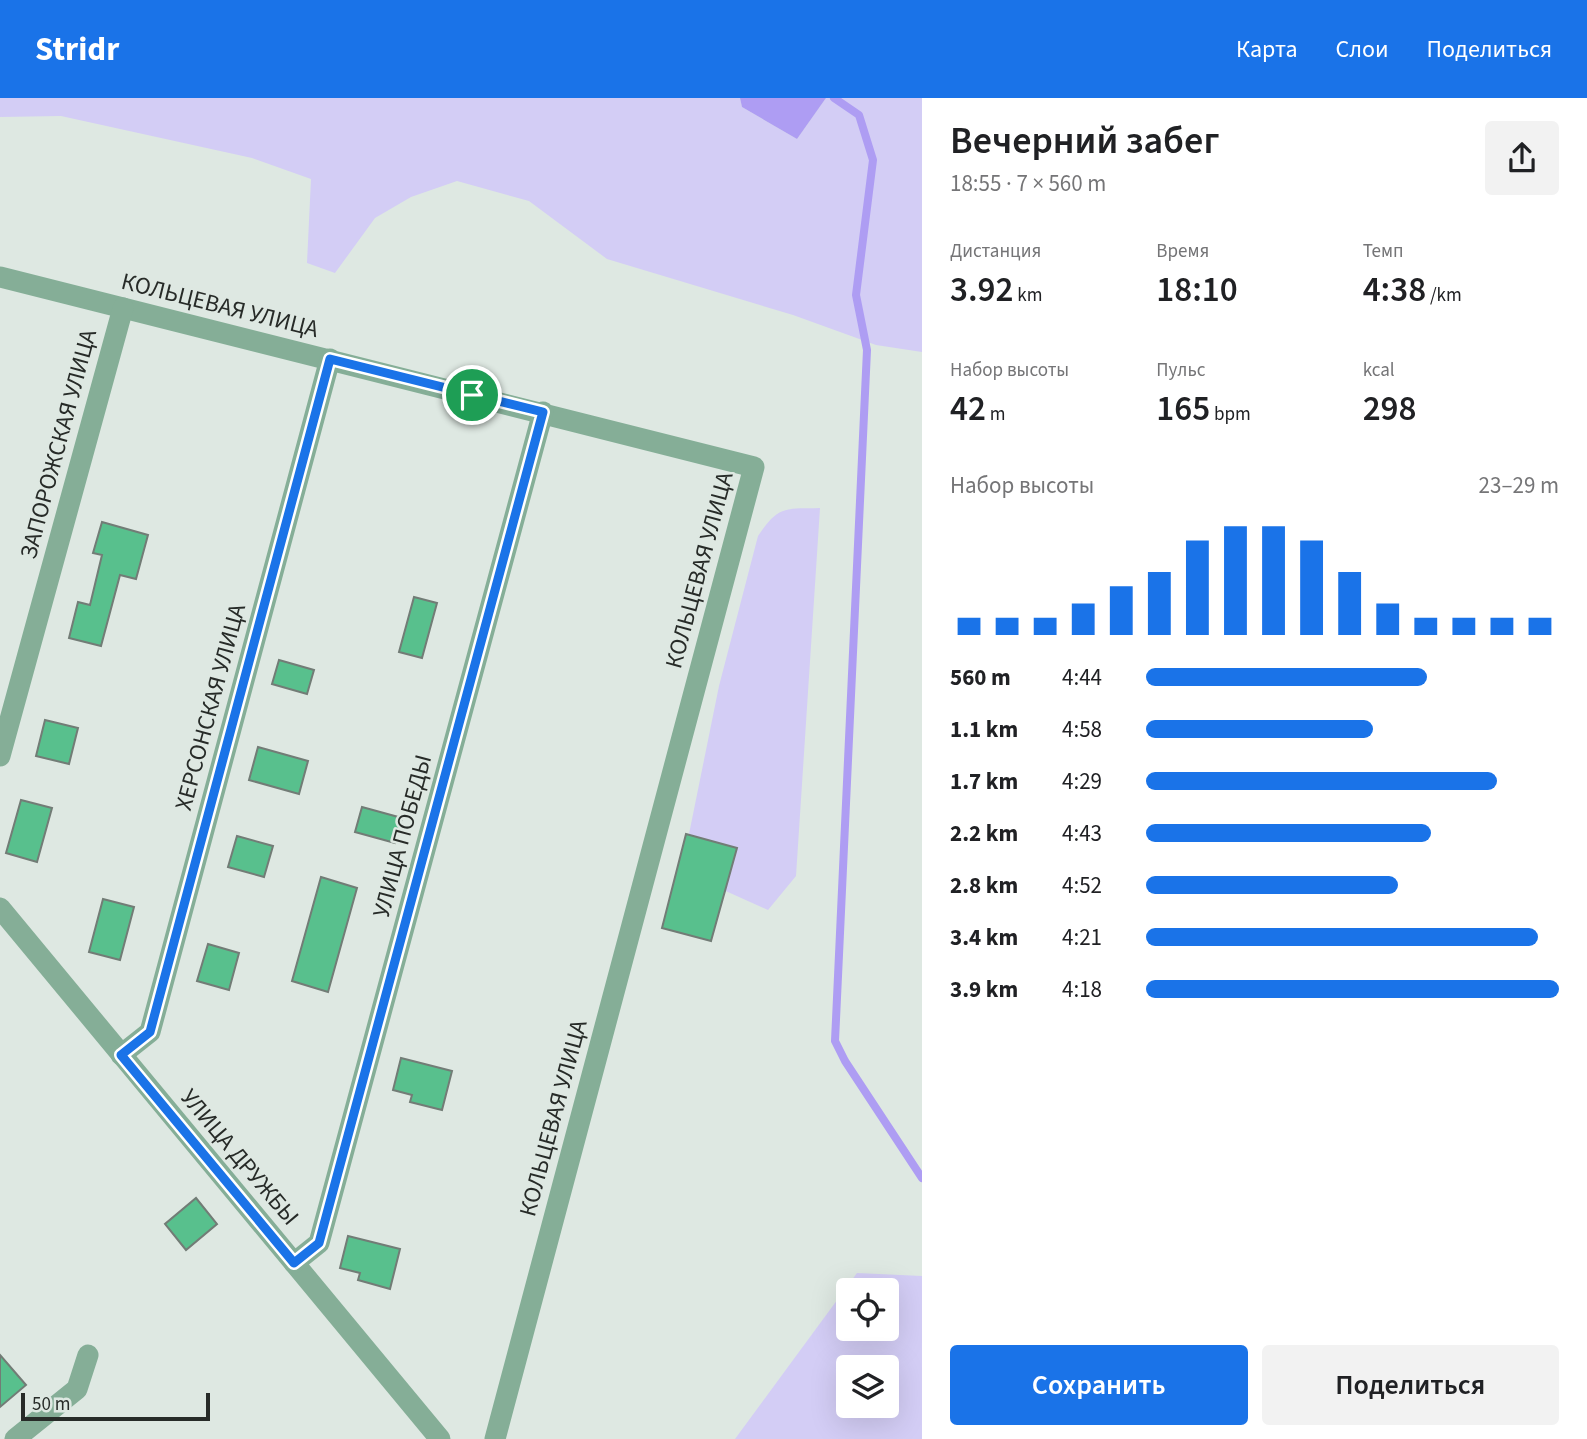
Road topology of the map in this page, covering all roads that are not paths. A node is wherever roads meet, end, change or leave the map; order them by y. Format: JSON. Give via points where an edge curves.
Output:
{"nodes":[{"id":1,"x":0,"y":277,"type":"edge"},
{"id":2,"x":123,"y":308,"type":"junction"},
{"id":3,"x":330,"y":359,"type":"junction"},
{"id":4,"x":543,"y":412,"type":"junction"},
{"id":5,"x":0,"y":756,"type":"edge"},
{"id":6,"x":0,"y":908,"type":"edge"},
{"id":7,"x":121,"y":1055,"type":"junction"},
{"id":8,"x":294,"y":1263,"type":"junction"},
{"id":9,"x":88,"y":1355,"type":"dead end"},
{"id":10,"x":15,"y":1439,"type":"edge"},
{"id":11,"x":440,"y":1439,"type":"edge"},
{"id":12,"x":495,"y":1439,"type":"edge"}],
"edges":[{"from":1,"to":2,"type":"lane","name":"КОЛЬЦЕВАЯ УЛИЦА"},
{"from":2,"to":3,"type":"lane","name":"КОЛЬЦЕВАЯ УЛИЦА"},
{"from":2,"to":5,"type":"lane","name":"ЗАПОРОЖСКАЯ УЛИЦА"},
{"from":3,"to":4,"type":"lane","name":"КОЛЬЦЕВАЯ УЛИЦА"},
{"from":3,"to":7,"type":"lane","name":"ХЕРСОНСКАЯ УЛИЦА","via":[[150,1032]]},
{"from":4,"to":8,"type":"lane","name":"УЛИЦА ПОБЕДЫ","via":[[319,1243]]},
{"from":4,"to":12,"type":"lane","name":"КОЛЬЦЕВАЯ УЛИЦА","via":[[754,467]]},
{"from":6,"to":7,"type":"lane","name":"УЛИЦА ДРУЖБЫ"},
{"from":7,"to":8,"type":"lane","name":"УЛИЦА ДРУЖБЫ"},
{"from":8,"to":11,"type":"lane","name":"УЛИЦА ДРУЖБЫ"},
{"from":9,"to":10,"type":"lane","via":[[77,1390]]}]}
